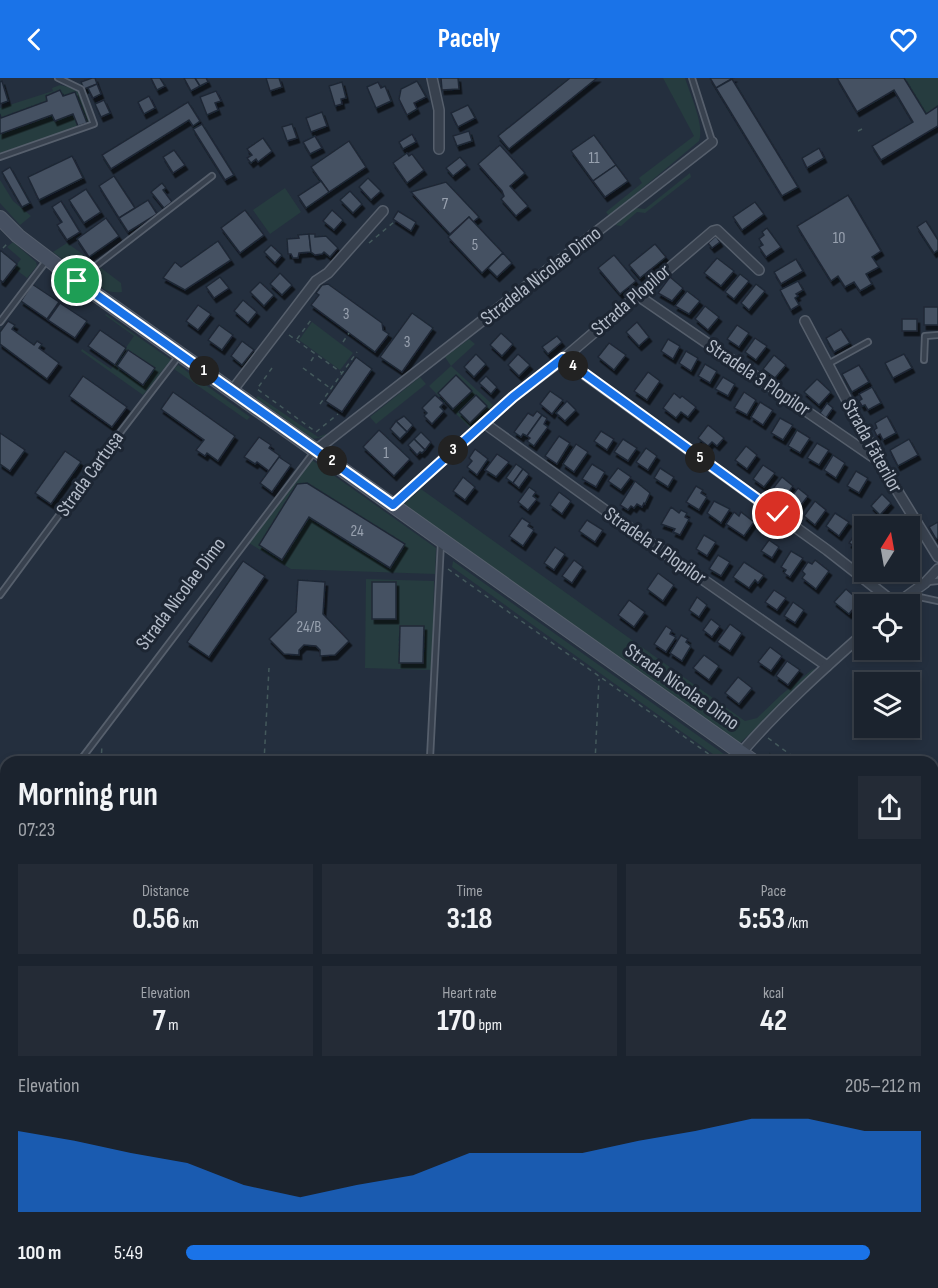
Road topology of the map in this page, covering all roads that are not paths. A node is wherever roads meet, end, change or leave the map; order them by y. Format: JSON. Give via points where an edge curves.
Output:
{"nodes":[{"id":1,"x":58,"y":78,"type":"edge"},
{"id":2,"x":432,"y":78,"type":"edge"},
{"id":3,"x":692,"y":78,"type":"edge"},
{"id":4,"x":712,"y":142,"type":"joint"},
{"id":5,"x":439,"y":149,"type":"dead end"},
{"id":6,"x":0,"y":157,"type":"edge"},
{"id":7,"x":212,"y":176,"type":"dead end"},
{"id":8,"x":383,"y":211,"type":"dead end"},
{"id":9,"x":0,"y":218,"type":"edge"},
{"id":10,"x":48,"y":259,"type":"junction"},
{"id":11,"x":759,"y":270,"type":"dead end"},
{"id":12,"x":77,"y":281,"type":"junction"},
{"id":13,"x":636,"y":295,"type":"junction"},
{"id":14,"x":805,"y":321,"type":"dead end"},
{"id":15,"x":0,"y":322,"type":"edge"},
{"id":16,"x":938,"y":335,"type":"edge"},
{"id":17,"x":868,"y":342,"type":"dead end"},
{"id":18,"x":181,"y":354,"type":"junction"},
{"id":19,"x":563,"y":358,"type":"junction"},
{"id":20,"x":924,"y":360,"type":"dead end"},
{"id":21,"x":828,"y":364,"type":"junction"},
{"id":22,"x":232,"y":391,"type":"junction"},
{"id":23,"x":484,"y":423,"type":"junction"},
{"id":24,"x":316,"y":450,"type":"junction"},
{"id":25,"x":879,"y":461,"type":"junction"},
{"id":26,"x":393,"y":505,"type":"junction"},
{"id":27,"x":441,"y":539,"type":"junction"},
{"id":28,"x":938,"y":557,"type":"edge"},
{"id":29,"x":938,"y":569,"type":"edge"},
{"id":30,"x":938,"y":581,"type":"edge"},
{"id":31,"x":925,"y":583,"type":"junction"},
{"id":32,"x":883,"y":594,"type":"edge"},
{"id":33,"x":911,"y":594,"type":"edge"},
{"id":34,"x":0,"y":595,"type":"edge"},
{"id":35,"x":920,"y":597,"type":"edge"},
{"id":36,"x":938,"y":601,"type":"edge"},
{"id":37,"x":854,"y":642,"type":"edge"},
{"id":38,"x":827,"y":666,"type":"junction"},
{"id":39,"x":84,"y":756,"type":"edge"},
{"id":40,"x":430,"y":756,"type":"edge"},
{"id":41,"x":743,"y":756,"type":"edge"},
{"id":42,"x":748,"y":756,"type":"edge"}],
"edges":[{"from":1,"to":6,"type":"lane","via":[[81,89],[94,124]]},
{"from":2,"to":5,"type":"street","via":[[439,110]]},
{"from":3,"to":4,"type":"lane","name":"Stradela Nicolae Dimo"},
{"from":4,"to":24,"type":"street","name":"Stradela Nicolae Dimo"},
{"from":7,"to":12,"type":"lane"},
{"from":8,"to":22,"type":"street","via":[[328,273],[316,281]]},
{"from":9,"to":10,"type":"street","name":"Strada Nicolae Dimo"},
{"from":10,"to":12,"type":"street","name":"Strada Nicolae Dimo"},
{"from":10,"to":15,"type":"lane"},
{"from":11,"to":13,"type":"street","name":"Strada Plopilor","via":[[717,230]]},
{"from":12,"to":18,"type":"street","name":"Strada Nicolae Dimo"},
{"from":13,"to":19,"type":"street","name":"Strada Plopilor"},
{"from":13,"to":25,"type":"street","name":"Stradela 3 Plopilor"},
{"from":14,"to":21,"type":"street","name":"Strada Făterilor"},
{"from":16,"to":20,"type":"lane","via":[[926,336]]},
{"from":17,"to":21,"type":"lane"},
{"from":18,"to":22,"type":"street","name":"Strada Nicolae Dimo"},
{"from":18,"to":34,"type":"lane","name":"Strada Cartușa"},
{"from":19,"to":23,"type":"street","name":"Strada Plopilor"},
{"from":19,"to":32,"type":"street"},
{"from":21,"to":25,"type":"street","name":"Strada Făterilor"},
{"from":22,"to":24,"type":"street","name":"Strada Nicolae Dimo"},
{"from":23,"to":26,"type":"street","name":"Strada Plopilor"},
{"from":23,"to":38,"type":"street","name":"Stradela 1 Plopilor"},
{"from":24,"to":26,"type":"street","name":"Strada Nicolae Dimo"},
{"from":24,"to":39,"type":"lane","name":"Strada Nicolae Dimo"},
{"from":25,"to":28,"type":"street","name":"Strada Făterilor"},
{"from":26,"to":27,"type":"street","name":"Strada Nicolae Dimo"},
{"from":27,"to":40,"type":"lane"},
{"from":27,"to":41,"type":"street","name":"Strada Nicolae Dimo"},
{"from":29,"to":31,"type":"street"},
{"from":30,"to":31,"type":"lane"},
{"from":31,"to":33,"type":"street"},
{"from":35,"to":36,"type":"lane"},
{"from":37,"to":38,"type":"street"},
{"from":38,"to":42,"type":"street","via":[[760,732]]}]}
